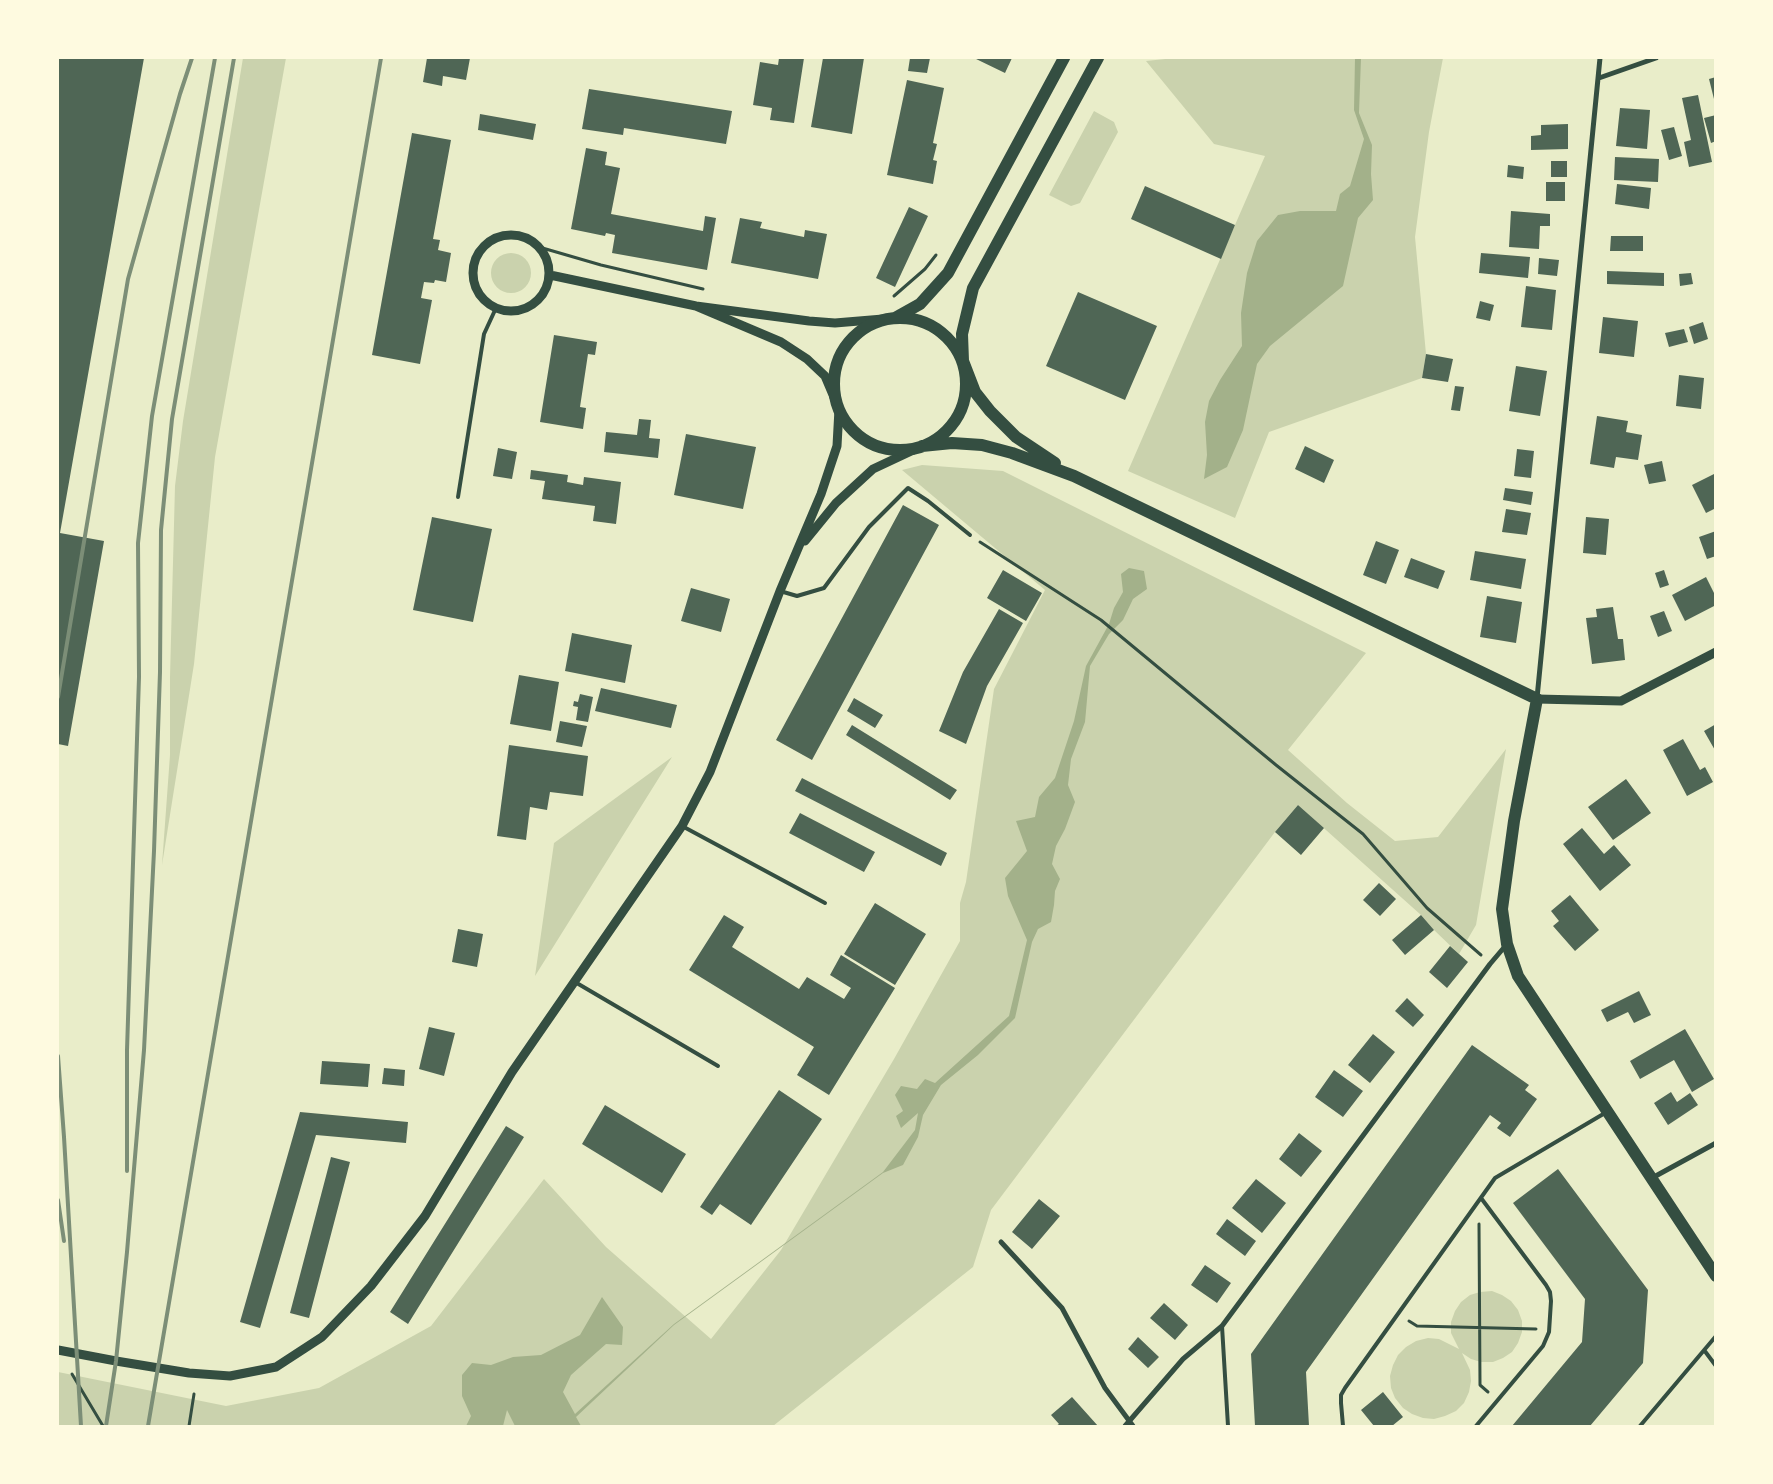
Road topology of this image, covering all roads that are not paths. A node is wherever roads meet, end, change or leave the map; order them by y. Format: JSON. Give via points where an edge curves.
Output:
{"nodes":[{"id":1,"x":1064,"y":58,"type":"edge"},
{"id":2,"x":1098,"y":58,"type":"edge"},
{"id":3,"x":1600,"y":58,"type":"edge"},
{"id":4,"x":1656,"y":58,"type":"edge"},
{"id":5,"x":1599,"y":78,"type":"junction"},
{"id":6,"x":550,"y":275,"type":"junction"},
{"id":7,"x":696,"y":306,"type":"junction"},
{"id":8,"x":496,"y":308,"type":"junction"},
{"id":9,"x":895,"y":318,"type":"junction"},
{"id":10,"x":963,"y":361,"type":"junction"},
{"id":11,"x":839,"y":409,"type":"junction"},
{"id":12,"x":922,"y":446,"type":"junction"},
{"id":13,"x":1074,"y":476,"type":"junction"},
{"id":14,"x":458,"y":497,"type":"dead end"},
{"id":15,"x":970,"y":535,"type":"road end"},
{"id":16,"x":797,"y":551,"type":"junction"},
{"id":17,"x":780,"y":591,"type":"junction"},
{"id":18,"x":1716,"y":652,"type":"edge"},
{"id":19,"x":1537,"y":699,"type":"junction"},
{"id":20,"x":682,"y":826,"type":"junction"},
{"id":21,"x":825,"y":903,"type":"dead end"},
{"id":22,"x":1507,"y":944,"type":"junction"},
{"id":23,"x":575,"y":982,"type":"junction"},
{"id":24,"x":718,"y":1066,"type":"dead end"},
{"id":25,"x":1607,"y":1112,"type":"junction"},
{"id":26,"x":1716,"y":1143,"type":"edge"},
{"id":27,"x":1652,"y":1179,"type":"junction"},
{"id":28,"x":1480,"y":1200,"type":"junction"},
{"id":29,"x":1001,"y":1242,"type":"dead end"},
{"id":30,"x":1716,"y":1276,"type":"edge"},
{"id":31,"x":1222,"y":1326,"type":"junction"},
{"id":32,"x":1716,"y":1336,"type":"edge"},
{"id":33,"x":58,"y":1350,"type":"edge"},
{"id":34,"x":1704,"y":1350,"type":"junction"},
{"id":35,"x":1716,"y":1366,"type":"edge"},
{"id":36,"x":1132,"y":1424,"type":"edge"},
{"id":37,"x":1125,"y":1426,"type":"edge"},
{"id":38,"x":1228,"y":1426,"type":"edge"},
{"id":39,"x":1343,"y":1426,"type":"edge"},
{"id":40,"x":1476,"y":1426,"type":"edge"},
{"id":41,"x":1640,"y":1426,"type":"edge"}],
"edges":[{"from":1,"to":9,"type":"main road","via":[[948,272],[920,304]]},
{"from":2,"to":10,"type":"main road","via":[[973,288],[962,334]]},
{"from":3,"to":5,"type":"street"},
{"from":4,"to":5,"type":"street"},
{"from":5,"to":19,"type":"street"},
{"from":6,"to":7,"type":"street"},
{"from":6,"to":8,"type":"street","via":[[543,296],[533,305],[520,311]]},
{"from":6,"to":8,"type":"street","via":[[547,260],[530,240],[506,235],[495,239],[477,256],[473,278],[484,300]]},
{"from":7,"to":9,"type":"street","via":[[835,323]]},
{"from":7,"to":11,"type":"street","via":[[781,342],[807,359],[825,376]]},
{"from":8,"to":14,"type":"lane","via":[[484,334]]},
{"from":9,"to":10,"type":"main road","via":[[917,320],[936,328],[952,343]]},
{"from":9,"to":11,"type":"main road","via":[[881,320],[860,331],[842,352],[835,373]]},
{"from":10,"to":12,"type":"main road","via":[[967,388],[960,414],[937,439]]},
{"from":10,"to":13,"type":"main road","via":[[975,392],[996,417],[1016,437]]},
{"from":11,"to":12,"type":"main road","via":[[852,429],[870,443],[902,450]]},
{"from":11,"to":16,"type":"street","via":[[836,446],[821,494]]},
{"from":12,"to":13,"type":"main road","via":[[982,444]]},
{"from":12,"to":16,"type":"street","via":[[873,469],[836,503]]},
{"from":13,"to":19,"type":"main road"},
{"from":15,"to":17,"type":"lane","via":[[908,488],[869,527],[824,588],[797,596]]},
{"from":16,"to":17,"type":"street"},
{"from":17,"to":20,"type":"street","via":[[710,772]]},
{"from":18,"to":19,"type":"street","via":[[1621,700]]},
{"from":19,"to":22,"type":"main road","via":[[1514,821],[1502,909]]},
{"from":20,"to":21,"type":"lane"},
{"from":20,"to":23,"type":"street"},
{"from":22,"to":25,"type":"main road","via":[[1518,976]]},
{"from":22,"to":31,"type":"street"},
{"from":23,"to":24,"type":"lane"},
{"from":23,"to":33,"type":"street","via":[[512,1072],[425,1216],[371,1286],[322,1337],[276,1367],[230,1376],[189,1373]]},
{"from":25,"to":27,"type":"main road"},
{"from":25,"to":28,"type":"lane","via":[[1495,1178]]},
{"from":26,"to":27,"type":"street"},
{"from":27,"to":30,"type":"main road"},
{"from":28,"to":39,"type":"lane","via":[[1341,1395]]},
{"from":28,"to":40,"type":"lane","via":[[1550,1292],[1547,1339]]},
{"from":29,"to":36,"type":"street","via":[[1062,1308],[1105,1388]]},
{"from":31,"to":36,"type":"street","via":[[1183,1359]]},
{"from":31,"to":38,"type":"lane"},
{"from":32,"to":34,"type":"lane"},
{"from":34,"to":35,"type":"lane"},
{"from":34,"to":41,"type":"lane"},
{"from":36,"to":37,"type":"street"}]}
